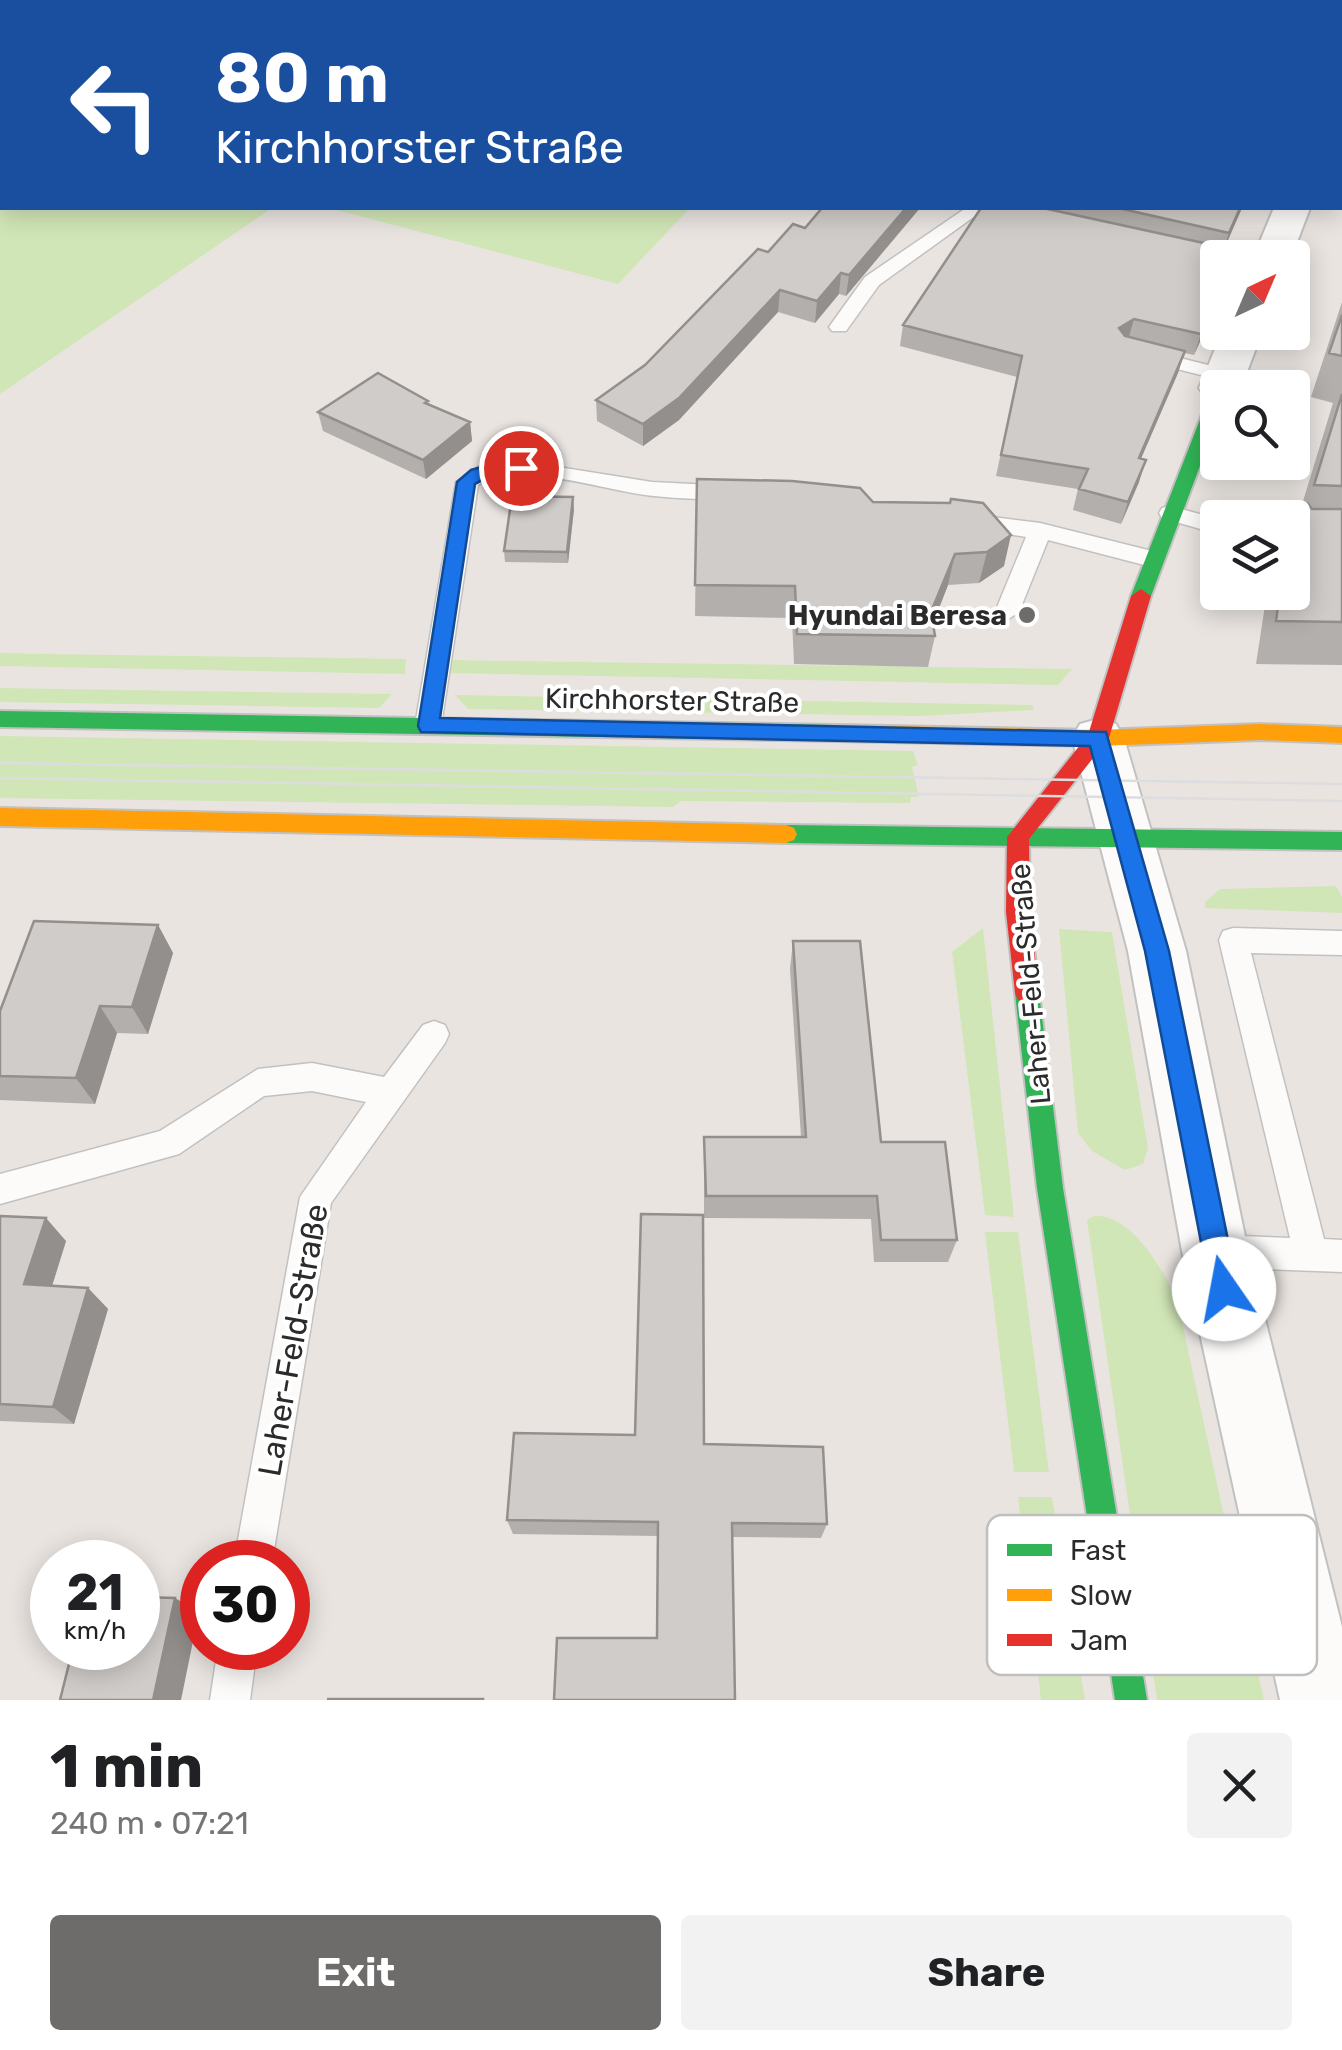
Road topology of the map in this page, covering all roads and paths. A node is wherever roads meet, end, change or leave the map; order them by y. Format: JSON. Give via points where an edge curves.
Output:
{"nodes":[{"id":1,"x":974,"y":210,"type":"edge"},
{"id":2,"x":1291,"y":210,"type":"edge"},
{"id":3,"x":1279,"y":240,"type":"edge"},
{"id":4,"x":839,"y":327,"type":"dead end"},
{"id":5,"x":1127,"y":350,"type":"edge"},
{"id":6,"x":1200,"y":378,"type":"edge"},
{"id":7,"x":1200,"y":439,"type":"edge"},
{"id":8,"x":754,"y":495,"type":"edge"},
{"id":9,"x":1170,"y":514,"type":"junction"},
{"id":10,"x":949,"y":518,"type":"edge"},
{"id":11,"x":1200,"y":522,"type":"edge"},
{"id":12,"x":1040,"y":531,"type":"junction"},
{"id":13,"x":1152,"y":559,"type":"junction"},
{"id":14,"x":1008,"y":612,"type":"dead end"},
{"id":15,"x":0,"y":720,"type":"edge"},
{"id":16,"x":428,"y":726,"type":"junction"},
{"id":17,"x":1342,"y":734,"type":"edge"},
{"id":18,"x":1098,"y":738,"type":"junction"},
{"id":19,"x":0,"y":817,"type":"edge"},
{"id":20,"x":1018,"y":837,"type":"junction"},
{"id":21,"x":1127,"y":840,"type":"junction"},
{"id":22,"x":1342,"y":842,"type":"edge"},
{"id":23,"x":1342,"y":943,"type":"edge"},
{"id":24,"x":434,"y":1034,"type":"dead end"},
{"id":25,"x":392,"y":1093,"type":"junction"},
{"id":26,"x":0,"y":1188,"type":"edge"},
{"id":27,"x":1215,"y":1251,"type":"junction"},
{"id":28,"x":1326,"y":1255,"type":"edge"},
{"id":29,"x":1102,"y":1515,"type":"edge"},
{"id":30,"x":1277,"y":1515,"type":"edge"},
{"id":31,"x":257,"y":1540,"type":"edge"},
{"id":32,"x":235,"y":1670,"type":"edge"},
{"id":33,"x":1127,"y":1675,"type":"edge"},
{"id":34,"x":1314,"y":1675,"type":"edge"},
{"id":35,"x":230,"y":1700,"type":"edge"},
{"id":36,"x":1131,"y":1700,"type":"edge"},
{"id":37,"x":1320,"y":1700,"type":"edge"}],
"edges":[{"from":1,"to":4,"type":"lane","via":[[872,281]]},
{"from":2,"to":3,"type":"street"},
{"from":5,"to":6,"type":"lane"},
{"from":7,"to":9,"type":"main road"},
{"from":8,"to":16,"type":"lane","via":[[652,489],[521,468],[477,474],[466,482]]},
{"from":9,"to":11,"type":"lane"},
{"from":9,"to":13,"type":"main road"},
{"from":10,"to":12,"type":"lane"},
{"from":12,"to":13,"type":"lane"},
{"from":12,"to":14,"type":"lane"},
{"from":13,"to":18,"type":"main road"},
{"from":15,"to":16,"type":"main road","name":"Kirchhorster Straße"},
{"from":16,"to":18,"type":"main road","name":"Kirchhorster Straße"},
{"from":17,"to":18,"type":"main road","name":"Kirchhorster Straße"},
{"from":18,"to":20,"type":"main road","name":"Laher-Feld-Straße"},
{"from":18,"to":21,"type":"street"},
{"from":19,"to":20,"type":"main road"},
{"from":20,"to":21,"type":"main road"},
{"from":20,"to":29,"type":"main road","name":"Laher-Feld-Straße","via":[[1018,912],[1050,1188]]},
{"from":21,"to":22,"type":"main road"},
{"from":21,"to":27,"type":"street","via":[[1157,951]]},
{"from":23,"to":28,"type":"lane","via":[[1233,940]]},
{"from":24,"to":25,"type":"lane","name":"Laher-Feld-Straße"},
{"from":25,"to":26,"type":"lane","via":[[312,1078],[258,1083],[168,1144]]},
{"from":25,"to":31,"type":"lane","name":"Laher-Feld-Straße","via":[[316,1197]]},
{"from":27,"to":28,"type":"lane"},
{"from":27,"to":30,"type":"street"},
{"from":32,"to":35,"type":"lane"},
{"from":33,"to":36,"type":"main road","name":"Laher-Feld-Straße"},
{"from":34,"to":37,"type":"street"}]}
